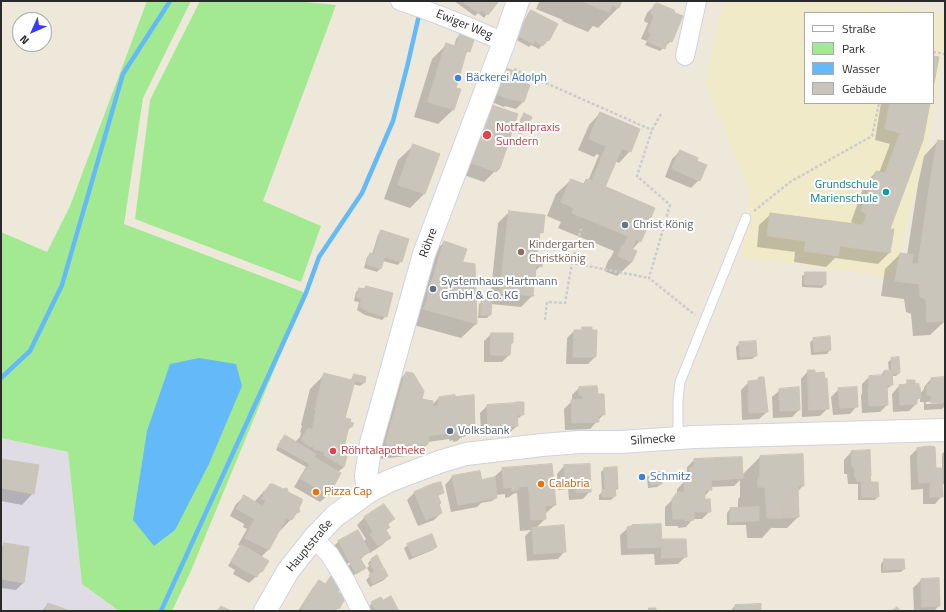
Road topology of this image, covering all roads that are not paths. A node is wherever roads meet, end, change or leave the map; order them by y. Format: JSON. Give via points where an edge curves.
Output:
{"nodes":[{"id":1,"x":400,"y":1,"type":"edge"},
{"id":2,"x":518,"y":1,"type":"edge"},
{"id":3,"x":697,"y":1,"type":"edge"},
{"id":4,"x":501,"y":52,"type":"junction"},
{"id":5,"x":685,"y":56,"type":"dead end"},
{"id":6,"x":746,"y":218,"type":"road end"},
{"id":7,"x":945,"y":430,"type":"edge"},
{"id":8,"x":678,"y":438,"type":"junction"},
{"id":9,"x":368,"y":492,"type":"junction"},
{"id":10,"x":314,"y":538,"type":"junction"},
{"id":11,"x":265,"y":611,"type":"edge"},
{"id":12,"x":361,"y":611,"type":"edge"}],
"edges":[{"from":1,"to":4,"type":"street","name":"Ewiger Weg","via":[[464,25]]},
{"from":2,"to":4,"type":"main road","name":"Röhre"},
{"from":3,"to":5,"type":"street"},
{"from":4,"to":9,"type":"main road","name":"Röhre","via":[[424,254],[371,443],[366,476]]},
{"from":6,"to":8,"type":"lane","via":[[680,382]]},
{"from":7,"to":8,"type":"main road","name":"Silmecke"},
{"from":8,"to":9,"type":"main road","name":"Silmecke","via":[[579,442],[466,454],[389,480]]},
{"from":9,"to":10,"type":"main road","name":"Hauptstraße","via":[[335,516]]},
{"from":10,"to":11,"type":"main road","name":"Hauptstraße","via":[[288,571]]},
{"from":10,"to":12,"type":"street","via":[[330,555]]}]}
